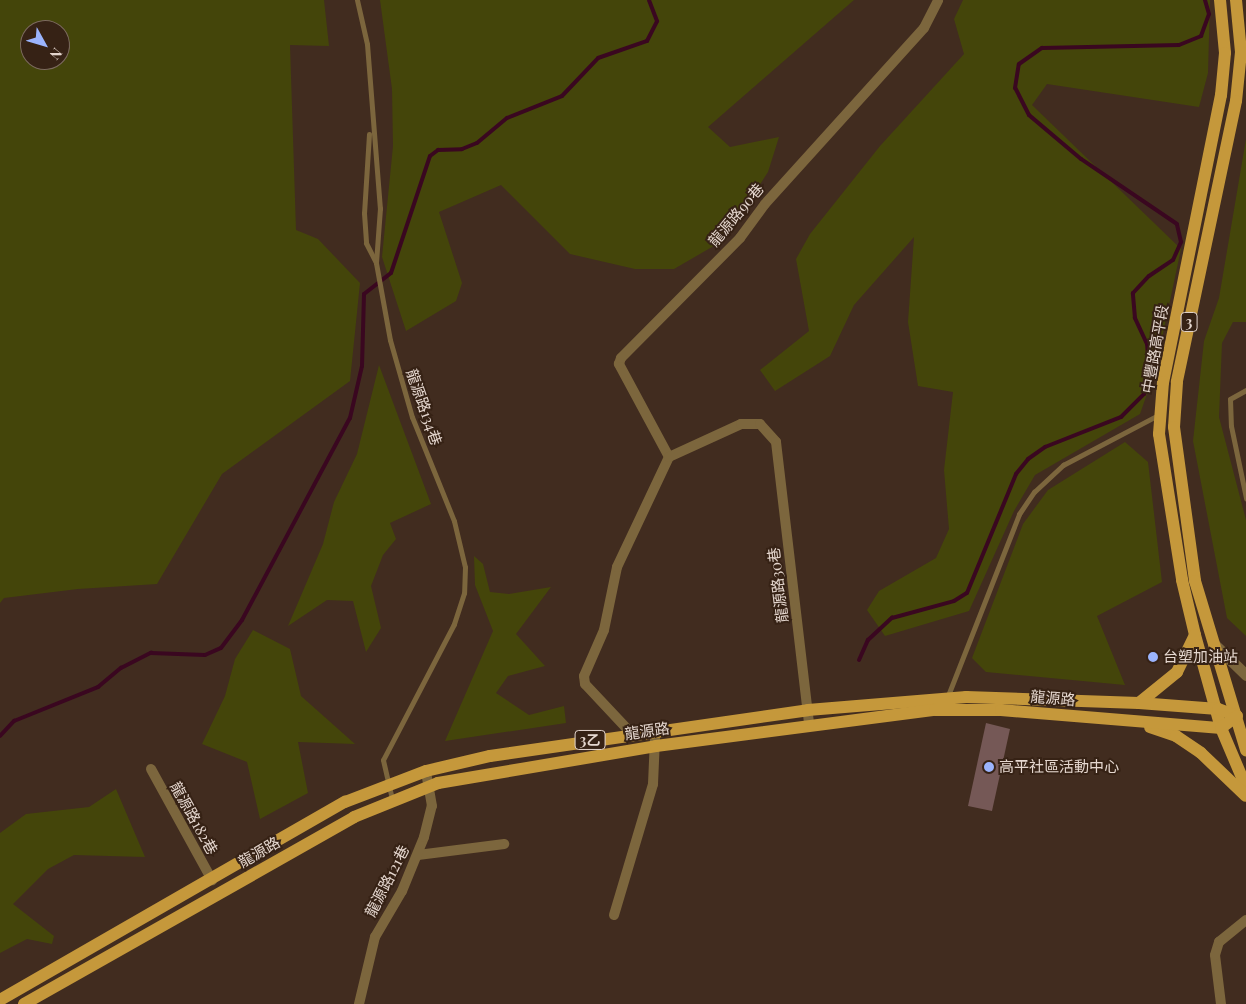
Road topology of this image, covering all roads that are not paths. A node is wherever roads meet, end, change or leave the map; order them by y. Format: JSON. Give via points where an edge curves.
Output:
{"nodes":[{"id":1,"x":357,"y":0,"type":"edge"},
{"id":2,"x":938,"y":0,"type":"edge"},
{"id":3,"x":1220,"y":0,"type":"edge"},
{"id":4,"x":1236,"y":0,"type":"edge"},
{"id":5,"x":371,"y":113,"type":"junction"},
{"id":6,"x":1206,"y":174,"type":"junction"},
{"id":7,"x":1218,"y":179,"type":"junction"},
{"id":8,"x":376,"y":264,"type":"junction"},
{"id":9,"x":1246,"y":390,"type":"edge"},
{"id":10,"x":1160,"y":414,"type":"junction"},
{"id":11,"x":669,"y":457,"type":"junction"},
{"id":12,"x":1246,"y":498,"type":"edge"},
{"id":13,"x":1195,"y":635,"type":"junction"},
{"id":14,"x":1213,"y":643,"type":"junction"},
{"id":15,"x":1246,"y":675,"type":"edge"},
{"id":16,"x":947,"y":698,"type":"junction"},
{"id":17,"x":1139,"y":703,"type":"junction"},
{"id":18,"x":1218,"y":709,"type":"junction"},
{"id":19,"x":808,"y":710,"type":"junction"},
{"id":20,"x":1241,"y":716,"type":"edge"},
{"id":21,"x":1136,"y":722,"type":"junction"},
{"id":22,"x":809,"y":725,"type":"junction"},
{"id":23,"x":1221,"y":728,"type":"junction"},
{"id":24,"x":655,"y":730,"type":"junction"},
{"id":25,"x":631,"y":733,"type":"junction"},
{"id":26,"x":656,"y":746,"type":"junction"},
{"id":27,"x":1246,"y":750,"type":"edge"},
{"id":28,"x":150,"y":770,"type":"dead end"},
{"id":29,"x":426,"y":771,"type":"junction"},
{"id":30,"x":387,"y":785,"type":"junction"},
{"id":31,"x":429,"y":785,"type":"junction"},
{"id":32,"x":1246,"y":787,"type":"edge"},
{"id":33,"x":1246,"y":796,"type":"edge"},
{"id":34,"x":392,"y":799,"type":"junction"},
{"id":35,"x":504,"y":844,"type":"dead end"},
{"id":36,"x":418,"y":855,"type":"junction"},
{"id":37,"x":212,"y":880,"type":"junction"},
{"id":38,"x":614,"y":915,"type":"dead end"},
{"id":39,"x":1246,"y":920,"type":"edge"},
{"id":40,"x":0,"y":1000,"type":"edge"},
{"id":41,"x":24,"y":1004,"type":"edge"},
{"id":42,"x":358,"y":1004,"type":"edge"},
{"id":43,"x":1221,"y":1004,"type":"edge"}],
"edges":[{"from":1,"to":5,"type":"lane","name":"龍源路134巷","via":[[367,44]]},
{"from":2,"to":11,"type":"street","name":"龍源路90巷","via":[[924,28],[765,204],[740,238],[621,358],[619,364]]},
{"from":3,"to":6,"type":"main road","name":"中豐路高平段","number":"3","via":[[1225,53]]},
{"from":4,"to":7,"type":"main road","name":"中豐路高平段","number":"3","via":[[1241,52],[1236,101]]},
{"from":5,"to":8,"type":"lane","name":"龍源路134巷","via":[[380,208]]},
{"from":5,"to":8,"type":"lane","via":[[364,213],[366,243]]},
{"from":6,"to":7,"type":"main road"},
{"from":6,"to":10,"type":"main road","name":"中豐路高平段","number":"3","via":[[1163,382]]},
{"from":7,"to":14,"type":"main road","name":"中豐路高平段","number":"3","via":[[1177,382],[1174,427],[1195,580]]},
{"from":8,"to":30,"type":"lane","name":"龍源路134巷","via":[[390,340],[412,416],[454,521],[465,568],[464,593],[454,624],[383,760]]},
{"from":9,"to":12,"type":"lane","via":[[1230,399],[1231,426]]},
{"from":10,"to":13,"type":"main road","name":"中豐路高平段","number":"3","via":[[1164,475]]},
{"from":10,"to":16,"type":"lane","via":[[1063,465],[1034,492],[1019,514]]},
{"from":11,"to":19,"type":"street","name":"龍源路30巷","via":[[742,424],[760,424],[776,442]]},
{"from":11,"to":25,"type":"street","via":[[617,567],[604,630],[584,676],[584,684]]},
{"from":13,"to":17,"type":"main road","via":[[1177,672]]},
{"from":13,"to":18,"type":"main road","name":"中豐路高平段","number":"3"},
{"from":14,"to":15,"type":"street"},
{"from":14,"to":20,"type":"main road","name":"中豐路高平段","number":"3"},
{"from":16,"to":17,"type":"main road","number":"3乙","via":[[1002,695]]},
{"from":16,"to":19,"type":"main road","number":"3乙"},
{"from":17,"to":18,"type":"main road","number":"3乙"},
{"from":18,"to":20,"type":"main road","number":"3乙"},
{"from":18,"to":23,"type":"main road","name":"中豐路高平段","number":"3"},
{"from":19,"to":22,"type":"street","name":"龍源路30巷"},
{"from":19,"to":24,"type":"main road","number":"3乙"},
{"from":20,"to":23,"type":"main road"},
{"from":20,"to":27,"type":"main road","name":"中豐路高平段","number":"3"},
{"from":21,"to":22,"type":"main road","name":"龍源路","number":"3乙","via":[[968,710]]},
{"from":21,"to":23,"type":"main road","name":"龍源路","number":"3乙"},
{"from":21,"to":33,"type":"main road","via":[[1176,736]]},
{"from":22,"to":26,"type":"main road","name":"龍源路","number":"3乙"},
{"from":23,"to":32,"type":"main road","name":"中豐路高平段","number":"3"},
{"from":24,"to":25,"type":"main road","number":"3乙"},
{"from":24,"to":26,"type":"street"},
{"from":25,"to":29,"type":"main road","number":"3乙","via":[[498,755]]},
{"from":26,"to":31,"type":"main road","name":"龍源路","number":"3乙"},
{"from":26,"to":38,"type":"street","via":[[653,784]]},
{"from":28,"to":37,"type":"street","name":"龍源路182巷"},
{"from":29,"to":30,"type":"main road","number":"3乙"},
{"from":29,"to":31,"type":"street","name":"龍源路121巷"},
{"from":30,"to":34,"type":"lane","name":"龍源路134巷"},
{"from":30,"to":37,"type":"main road","number":"3乙","via":[[346,802]]},
{"from":31,"to":34,"type":"main road","name":"龍源路","number":"3乙"},
{"from":31,"to":36,"type":"street","name":"龍源路121巷","via":[[432,806]]},
{"from":34,"to":41,"type":"main road","name":"龍源路","number":"3乙"},
{"from":35,"to":36,"type":"street"},
{"from":36,"to":42,"type":"street","name":"龍源路121巷","via":[[374,938]]},
{"from":37,"to":40,"type":"main road","number":"3乙"},
{"from":39,"to":43,"type":"street","via":[[1219,942],[1215,955]]}]}
